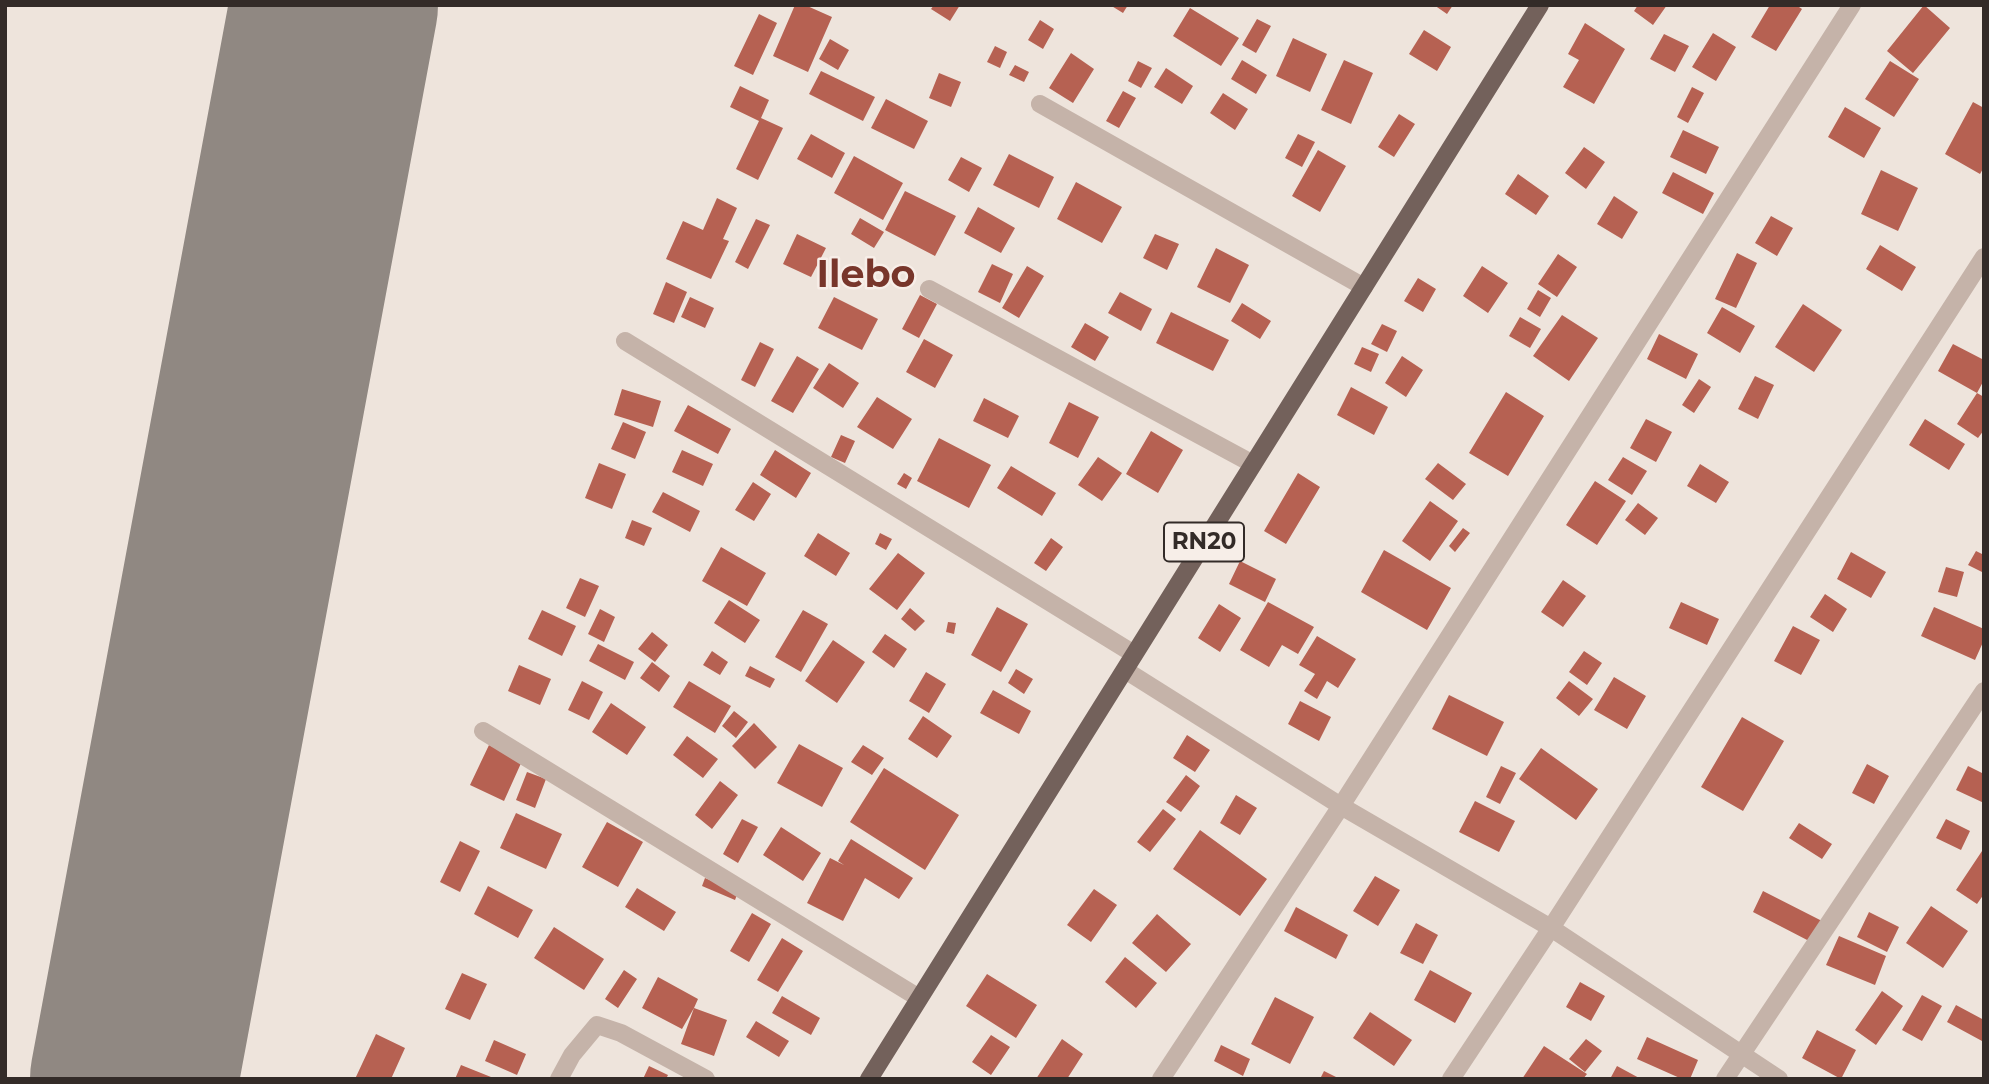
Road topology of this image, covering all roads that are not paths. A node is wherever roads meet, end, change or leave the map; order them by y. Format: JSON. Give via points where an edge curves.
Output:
{"nodes":[{"id":1,"x":1540,"y":5,"type":"edge"},
{"id":2,"x":1852,"y":5,"type":"edge"},
{"id":3,"x":1040,"y":104,"type":"dead end"},
{"id":4,"x":1984,"y":257,"type":"edge"},
{"id":5,"x":1364,"y":287,"type":"junction"},
{"id":6,"x":929,"y":289,"type":"dead end"},
{"id":7,"x":625,"y":341,"type":"dead end"},
{"id":8,"x":1253,"y":464,"type":"junction"},
{"id":9,"x":1134,"y":654,"type":"junction"},
{"id":10,"x":1125,"y":670,"type":"junction"},
{"id":11,"x":1984,"y":691,"type":"edge"},
{"id":12,"x":483,"y":731,"type":"dead end"},
{"id":13,"x":1341,"y":806,"type":"junction"},
{"id":14,"x":1552,"y":928,"type":"junction"},
{"id":15,"x":919,"y":998,"type":"junction"},
{"id":16,"x":1741,"y":1053,"type":"junction"},
{"id":17,"x":559,"y":1079,"type":"edge"},
{"id":18,"x":706,"y":1079,"type":"edge"},
{"id":19,"x":869,"y":1079,"type":"edge"},
{"id":20,"x":1161,"y":1079,"type":"edge"},
{"id":21,"x":1451,"y":1079,"type":"edge"},
{"id":22,"x":1725,"y":1079,"type":"edge"},
{"id":23,"x":1779,"y":1079,"type":"edge"}],
"edges":[{"from":1,"to":5,"type":"main road","number":"RN20"},
{"from":2,"to":13,"type":"street"},
{"from":3,"to":5,"type":"street"},
{"from":4,"to":14,"type":"street"},
{"from":5,"to":8,"type":"main road","number":"RN20"},
{"from":6,"to":8,"type":"street"},
{"from":7,"to":9,"type":"street"},
{"from":8,"to":9,"type":"main road","number":"RN20"},
{"from":9,"to":10,"type":"main road","number":"RN20"},
{"from":10,"to":13,"type":"street"},
{"from":10,"to":15,"type":"main road","number":"RN20"},
{"from":11,"to":16,"type":"street"},
{"from":12,"to":15,"type":"street"},
{"from":13,"to":14,"type":"street"},
{"from":13,"to":20,"type":"street"},
{"from":14,"to":16,"type":"street"},
{"from":14,"to":21,"type":"street"},
{"from":15,"to":19,"type":"main road","number":"RN20"},
{"from":16,"to":22,"type":"street"},
{"from":16,"to":23,"type":"street"},
{"from":17,"to":18,"type":"street","via":[[597,1025]]}]}
